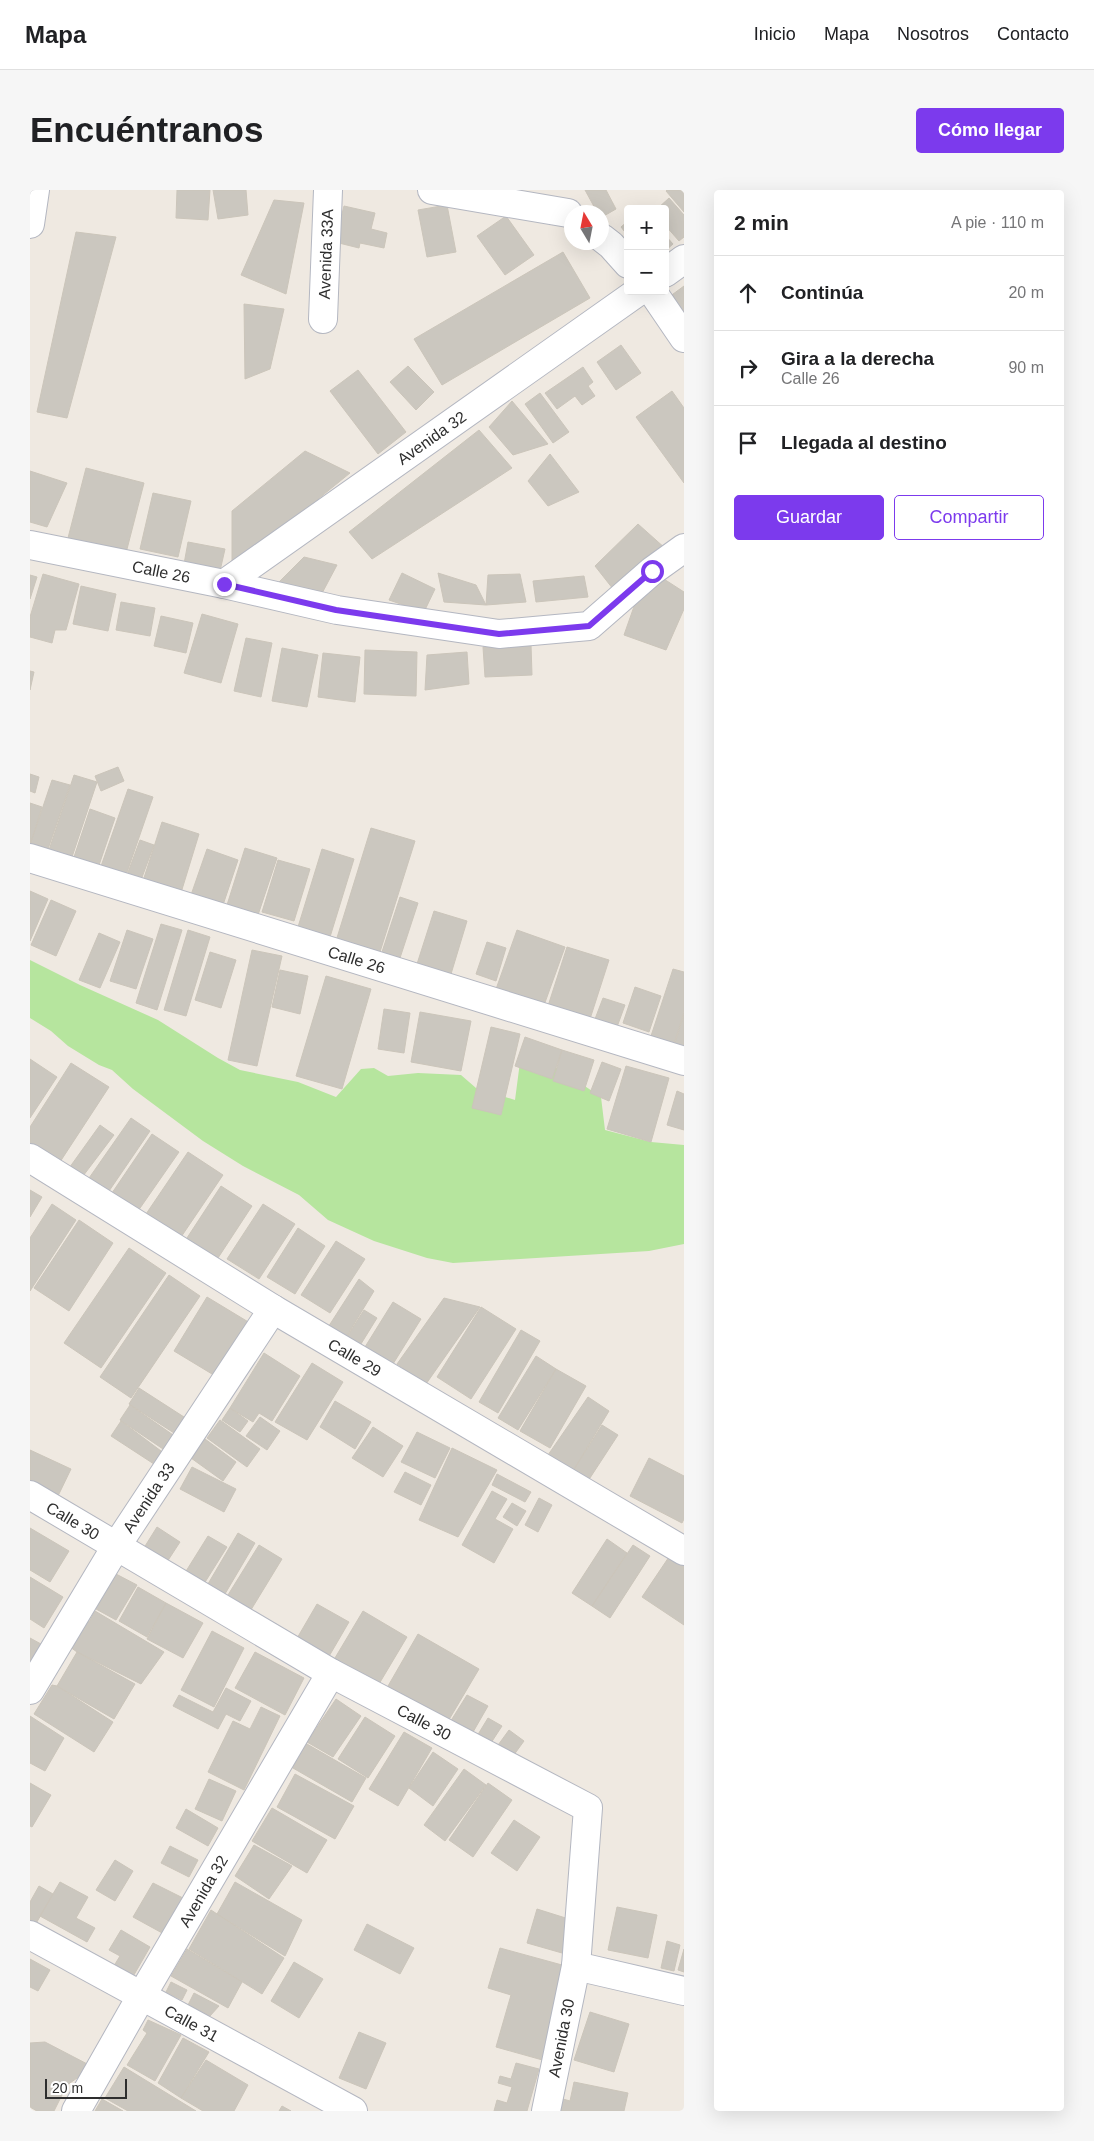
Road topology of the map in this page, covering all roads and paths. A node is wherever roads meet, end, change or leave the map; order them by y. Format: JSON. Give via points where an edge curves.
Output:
{"nodes":[{"id":1,"x":35,"y":190,"type":"edge"},
{"id":2,"x":328,"y":190,"type":"edge"},
{"id":3,"x":432,"y":190,"type":"edge"},
{"id":4,"x":564,"y":206,"type":"edge"},
{"id":5,"x":30,"y":224,"type":"edge"},
{"id":6,"x":609,"y":243,"type":"edge"},
{"id":7,"x":624,"y":259,"type":"edge"},
{"id":8,"x":684,"y":259,"type":"edge"},
{"id":9,"x":669,"y":270,"type":"edge"},
{"id":10,"x":633,"y":295,"type":"edge"},
{"id":11,"x":655,"y":295,"type":"edge"},
{"id":12,"x":323,"y":319,"type":"dead end"},
{"id":13,"x":684,"y":338,"type":"edge"},
{"id":14,"x":30,"y":546,"type":"edge"},
{"id":15,"x":684,"y":548,"type":"edge"},
{"id":16,"x":224,"y":584,"type":"junction"},
{"id":17,"x":30,"y":858,"type":"edge"},
{"id":18,"x":684,"y":1061,"type":"edge"},
{"id":19,"x":30,"y":1158,"type":"edge"},
{"id":20,"x":273,"y":1309,"type":"junction"},
{"id":21,"x":30,"y":1495,"type":"edge"},
{"id":22,"x":117,"y":1545,"type":"junction"},
{"id":23,"x":684,"y":1552,"type":"edge"},
{"id":24,"x":331,"y":1673,"type":"junction"},
{"id":25,"x":30,"y":1690,"type":"edge"},
{"id":26,"x":30,"y":1935,"type":"edge"},
{"id":27,"x":576,"y":1966,"type":"junction"},
{"id":28,"x":684,"y":1991,"type":"edge"},
{"id":29,"x":142,"y":1995,"type":"junction"},
{"id":30,"x":76,"y":2111,"type":"edge"},
{"id":31,"x":353,"y":2111,"type":"edge"},
{"id":32,"x":546,"y":2111,"type":"edge"}],
"edges":[{"from":1,"to":5,"type":"street"},
{"from":2,"to":12,"type":"street","name":"Avenida 33A"},
{"from":3,"to":4,"type":"street"},
{"from":6,"to":7,"type":"street"},
{"from":8,"to":9,"type":"street"},
{"from":10,"to":16,"type":"street","name":"Avenida 32"},
{"from":11,"to":13,"type":"street"},
{"from":14,"to":16,"type":"street","name":"Calle 26"},
{"from":15,"to":16,"type":"street","name":"Calle 26","via":[[652,571],[589,626],[499,634],[336,610]]},
{"from":17,"to":18,"type":"street","name":"Calle 26"},
{"from":19,"to":20,"type":"street","name":"Calle 29"},
{"from":20,"to":22,"type":"street","name":"Avenida 33"},
{"from":20,"to":23,"type":"street","name":"Calle 29"},
{"from":21,"to":22,"type":"street","name":"Calle 30"},
{"from":22,"to":24,"type":"street","name":"Calle 30"},
{"from":22,"to":25,"type":"street","name":"Avenida 33"},
{"from":24,"to":27,"type":"street","name":"Calle 30","via":[[588,1808]]},
{"from":24,"to":29,"type":"street","name":"Avenida 32"},
{"from":26,"to":29,"type":"street","name":"Calle 31"},
{"from":27,"to":28,"type":"street"},
{"from":27,"to":32,"type":"street","name":"Avenida 30"},
{"from":29,"to":30,"type":"street","name":"Avenida 32"},
{"from":29,"to":31,"type":"street","name":"Calle 31"}]}
